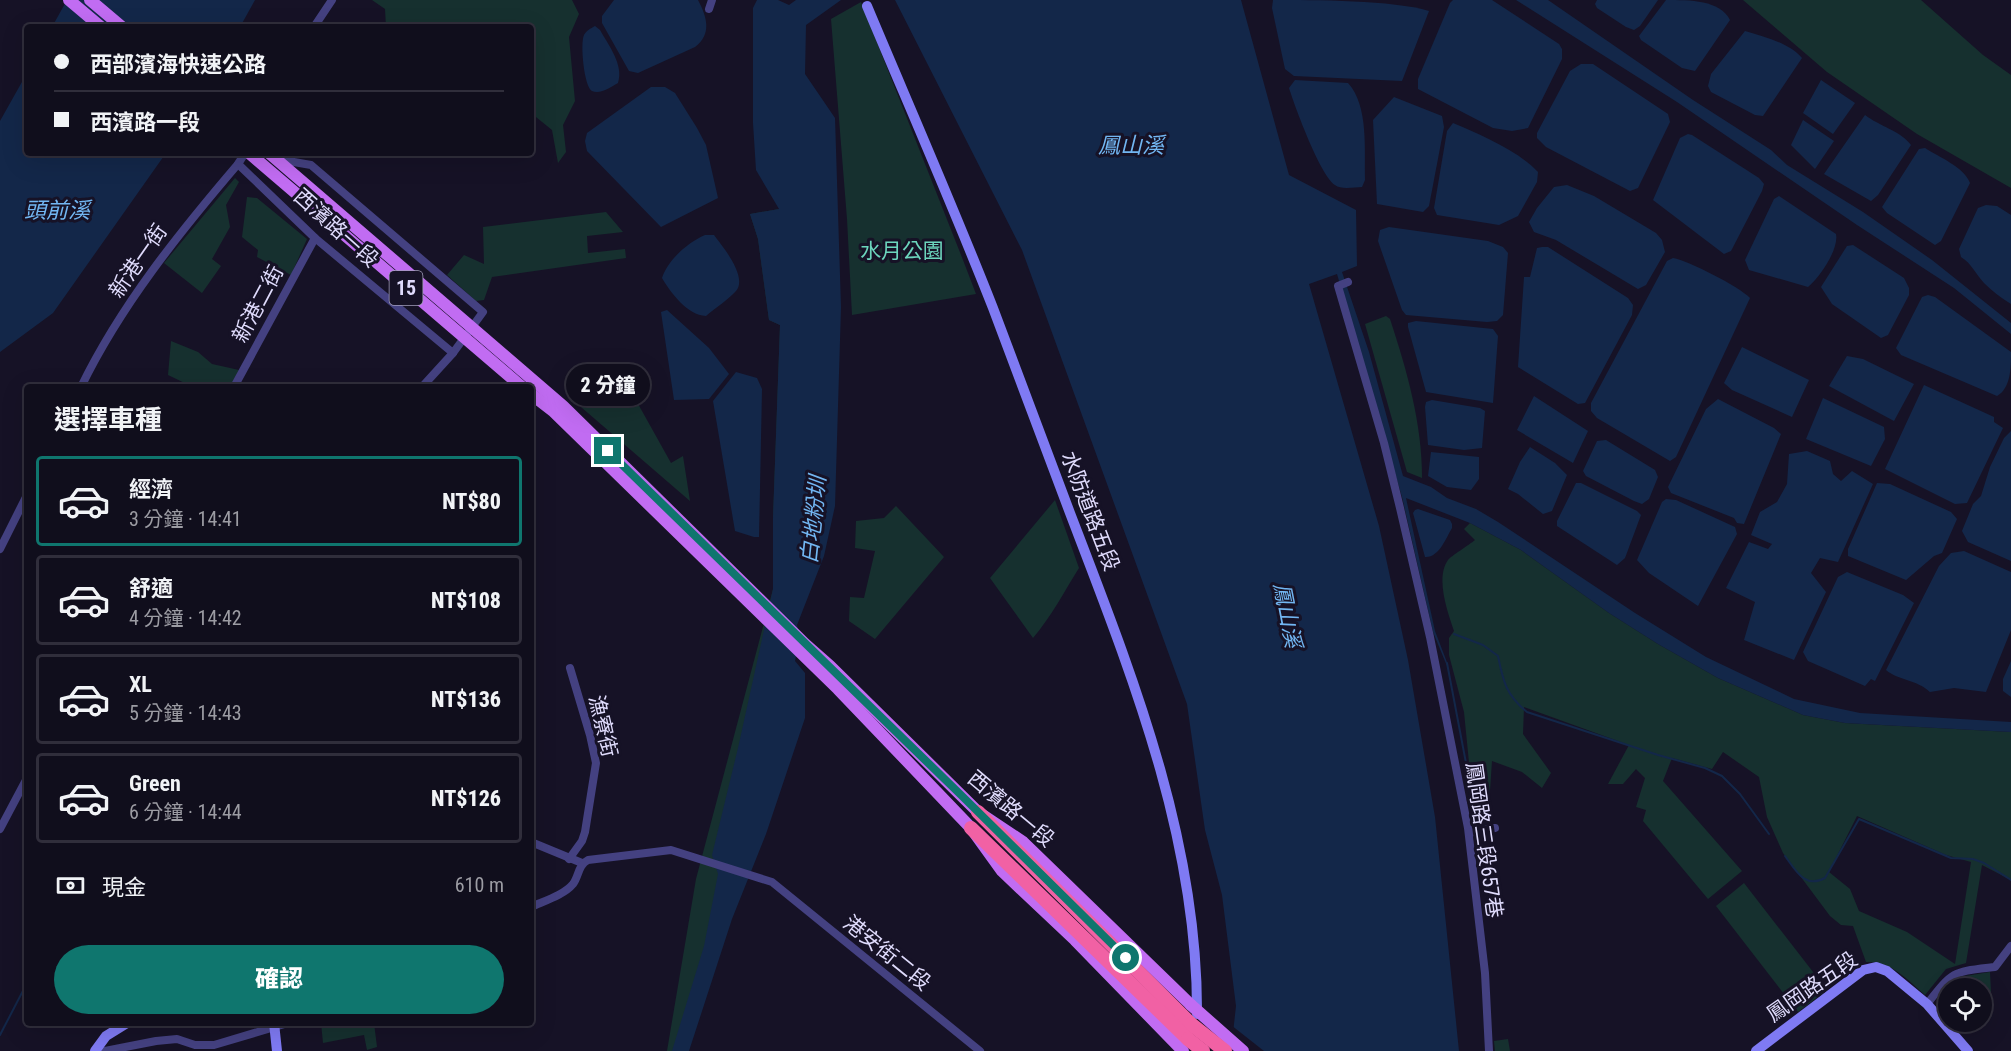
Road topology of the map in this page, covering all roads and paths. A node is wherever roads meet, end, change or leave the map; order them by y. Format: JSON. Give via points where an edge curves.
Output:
{"nodes":[{"id":1,"x":69,"y":0,"type":"edge"},
{"id":2,"x":90,"y":0,"type":"edge"},
{"id":3,"x":332,"y":0,"type":"edge"},
{"id":4,"x":712,"y":0,"type":"edge"},
{"id":5,"x":867,"y":6,"type":"dead end"},
{"id":6,"x":709,"y":9,"type":"dead end"},
{"id":7,"x":97,"y":24,"type":"edge"},
{"id":8,"x":118,"y":24,"type":"edge"},
{"id":9,"x":316,"y":24,"type":"edge"},
{"id":10,"x":243,"y":156,"type":"edge"},
{"id":11,"x":254,"y":156,"type":"edge"},
{"id":12,"x":272,"y":156,"type":"edge"},
{"id":13,"x":283,"y":156,"type":"edge"},
{"id":14,"x":238,"y":164,"type":"junction"},
{"id":15,"x":295,"y":183,"type":"junction"},
{"id":16,"x":315,"y":237,"type":"junction"},
{"id":17,"x":1348,"y":282,"type":"dead end"},
{"id":18,"x":467,"y":333,"type":"junction"},
{"id":19,"x":453,"y":352,"type":"junction"},
{"id":20,"x":82,"y":384,"type":"edge"},
{"id":21,"x":236,"y":384,"type":"edge"},
{"id":22,"x":425,"y":384,"type":"edge"},
{"id":23,"x":519,"y":384,"type":"edge"},
{"id":24,"x":534,"y":396,"type":"edge"},
{"id":25,"x":24,"y":501,"type":"edge"},
{"id":26,"x":0,"y":549,"type":"edge"},
{"id":27,"x":802,"y":648,"type":"junction"},
{"id":28,"x":570,"y":668,"type":"dead end"},
{"id":29,"x":24,"y":784,"type":"edge"},
{"id":30,"x":978,"y":812,"type":"junction"},
{"id":31,"x":971,"y":828,"type":"joint"},
{"id":32,"x":1495,"y":828,"type":"dead end"},
{"id":33,"x":0,"y":829,"type":"edge"},
{"id":34,"x":1469,"y":833,"type":"junction"},
{"id":35,"x":534,"y":843,"type":"edge"},
{"id":36,"x":569,"y":859,"type":"junction"},
{"id":37,"x":582,"y":863,"type":"junction"},
{"id":38,"x":534,"y":906,"type":"edge"},
{"id":39,"x":2011,"y":946,"type":"edge"},
{"id":40,"x":1927,"y":1004,"type":"junction"},
{"id":41,"x":122,"y":1026,"type":"edge"},
{"id":42,"x":271,"y":1026,"type":"edge"},
{"id":43,"x":274,"y":1026,"type":"edge"},
{"id":44,"x":1186,"y":1045,"type":"edge"},
{"id":45,"x":95,"y":1051,"type":"edge"},
{"id":46,"x":105,"y":1051,"type":"edge"},
{"id":47,"x":277,"y":1051,"type":"edge"},
{"id":48,"x":980,"y":1051,"type":"edge"},
{"id":49,"x":1197,"y":1051,"type":"edge"},
{"id":50,"x":1203,"y":1051,"type":"edge"},
{"id":51,"x":1225,"y":1051,"type":"edge"},
{"id":52,"x":1243,"y":1051,"type":"edge"},
{"id":53,"x":1489,"y":1051,"type":"edge"},
{"id":54,"x":1756,"y":1051,"type":"edge"},
{"id":55,"x":1968,"y":1051,"type":"edge"}],
"edges":[{"from":1,"to":7,"type":"main road"},
{"from":2,"to":8,"type":"main road"},
{"from":3,"to":9,"type":"street"},
{"from":4,"to":6,"type":"street"},
{"from":5,"to":49,"type":"street","name":"水防道路五段","via":[[990,301],[1146,716],[1181,847],[1190,899],[1198,971]]},
{"from":10,"to":14,"type":"street","name":"新港一街"},
{"from":11,"to":15,"type":"main road","number":"15"},
{"from":12,"to":15,"type":"main road","number":"15"},
{"from":13,"to":18,"type":"street","name":"西濱路一段","via":[[288,161],[311,165],[483,312]]},
{"from":14,"to":16,"type":"street","name":"西濱路一段"},
{"from":14,"to":20,"type":"street","name":"新港一街","via":[[182,229],[100,349]]},
{"from":15,"to":18,"type":"main road","name":"西濱路一段","number":"15"},
{"from":16,"to":19,"type":"street","name":"西濱路一段"},
{"from":16,"to":21,"type":"street","name":"新港二街"},
{"from":17,"to":34,"type":"street","name":"鳳岡路三段657巷","via":[[1338,286],[1384,443],[1430,637]]},
{"from":18,"to":19,"type":"street","name":"西濱路一段"},
{"from":18,"to":23,"type":"main road","name":"西濱路一段","number":"15"},
{"from":18,"to":27,"type":"main road","name":"西濱路一段","number":"15","via":[[563,406],[753,593]]},
{"from":19,"to":22,"type":"street"},
{"from":24,"to":27,"type":"main road","number":"15","via":[[759,613]]},
{"from":25,"to":26,"type":"street"},
{"from":27,"to":30,"type":"main road","name":"西濱路一段","number":"15","via":[[830,666]]},
{"from":27,"to":31,"type":"main road","name":"西濱路一段","number":"15"},
{"from":28,"to":36,"type":"street","name":"漁寮街","via":[[596,763],[585,831]]},
{"from":29,"to":33,"type":"street"},
{"from":30,"to":51,"type":"highway","bridge":true,"via":[[1191,1024]]},
{"from":30,"to":52,"type":"main road","name":"西濱路一段","number":"15","bridge":true,"via":[[1023,842]]},
{"from":31,"to":44,"type":"highway"},
{"from":32,"to":34,"type":"street"},
{"from":34,"to":53,"type":"street","name":"鳳岡路三段657巷","via":[[1485,974]]},
{"from":35,"to":36,"type":"street"},
{"from":36,"to":37,"type":"street"},
{"from":37,"to":38,"type":"street","via":[[573,883],[563,892]]},
{"from":37,"to":48,"type":"street","name":"港安街二段","via":[[671,850],[772,882]]},
{"from":39,"to":40,"type":"street","via":[[1995,967],[1958,971]]},
{"from":40,"to":54,"type":"street","name":"鳳岡路五段","via":[[1887,971],[1871,967]]},
{"from":40,"to":55,"type":"street","name":"鳳岡路五段"},
{"from":41,"to":45,"type":"street","via":[[106,1036]]},
{"from":42,"to":46,"type":"street","via":[[214,1045],[195,1045],[177,1039]]},
{"from":43,"to":47,"type":"street"},
{"from":44,"to":50,"type":"highway","bridge":true}]}
